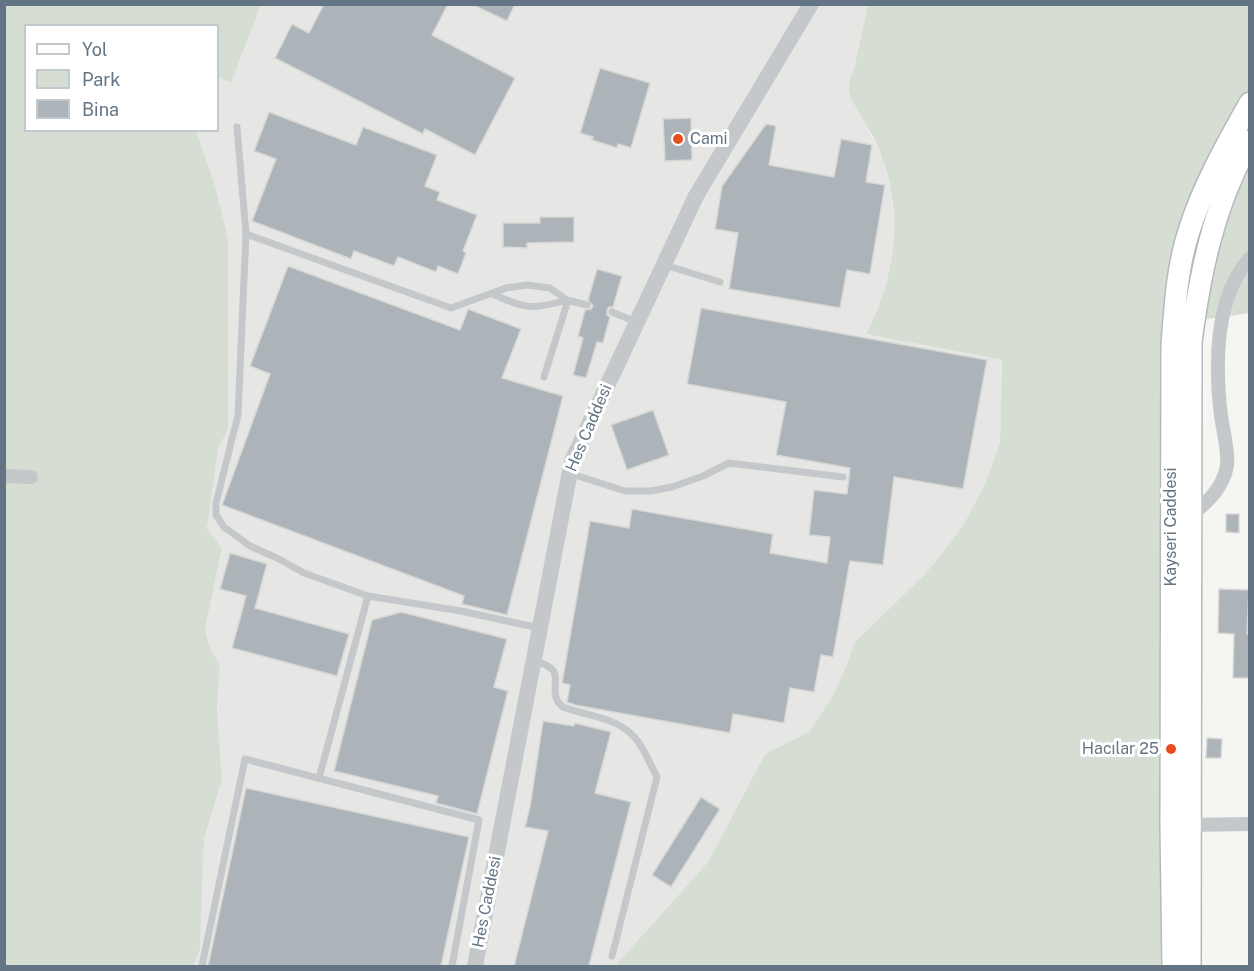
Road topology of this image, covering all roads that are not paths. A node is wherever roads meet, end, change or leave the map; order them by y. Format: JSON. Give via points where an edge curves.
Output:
{"nodes":[{"id":1,"x":810,"y":4,"type":"edge"},
{"id":2,"x":1250,"y":103,"type":"edge"},
{"id":3,"x":237,"y":127,"type":"dead end"},
{"id":4,"x":1250,"y":141,"type":"edge"},
{"id":5,"x":246,"y":234,"type":"junction"},
{"id":6,"x":1250,"y":258,"type":"edge"},
{"id":7,"x":663,"y":265,"type":"junction"},
{"id":8,"x":720,"y":282,"type":"dead end"},
{"id":9,"x":493,"y":294,"type":"junction"},
{"id":10,"x":568,"y":300,"type":"junction"},
{"id":11,"x":587,"y":305,"type":"dead end"},
{"id":12,"x":612,"y":312,"type":"dead end"},
{"id":13,"x":636,"y":322,"type":"junction"},
{"id":14,"x":544,"y":377,"type":"dead end"},
{"id":15,"x":569,"y":472,"type":"junction"},
{"id":16,"x":4,"y":476,"type":"edge"},
{"id":17,"x":31,"y":477,"type":"dead end"},
{"id":18,"x":843,"y":477,"type":"dead end"},
{"id":19,"x":1190,"y":516,"type":"junction"},
{"id":20,"x":368,"y":596,"type":"junction"},
{"id":21,"x":539,"y":628,"type":"junction"},
{"id":22,"x":533,"y":661,"type":"junction"},
{"id":23,"x":319,"y":778,"type":"junction"},
{"id":24,"x":1250,"y":824,"type":"edge"},
{"id":25,"x":1180,"y":825,"type":"junction"},
{"id":26,"x":612,"y":956,"type":"dead end"},
{"id":27,"x":202,"y":966,"type":"edge"},
{"id":28,"x":452,"y":966,"type":"edge"},
{"id":29,"x":475,"y":966,"type":"edge"},
{"id":30,"x":1173,"y":966,"type":"edge"},
{"id":31,"x":1190,"y":966,"type":"edge"}],
"edges":[{"from":1,"to":7,"type":"street","name":"Hes Caddesi","via":[[696,196]]},
{"from":2,"to":25,"type":"main road","name":"Kayseri Caddesi","via":[[1220,158],[1189,232],[1175,301],[1172,345]]},
{"from":3,"to":5,"type":"lane"},
{"from":4,"to":19,"type":"main road","name":"Kayseri Caddesi","via":[[1219,208],[1196,304],[1191,342]]},
{"from":5,"to":9,"type":"lane","via":[[451,308]]},
{"from":5,"to":20,"type":"lane","via":[[238,415],[216,515],[224,527],[250,546],[304,573]]},
{"from":6,"to":19,"type":"street","via":[[1231,288],[1218,343],[1227,465],[1220,486],[1208,503]]},
{"from":7,"to":8,"type":"lane"},
{"from":7,"to":13,"type":"street","name":"Hes Caddesi"},
{"from":9,"to":10,"type":"lane","via":[[535,308]]},
{"from":9,"to":10,"type":"lane","via":[[506,288],[539,285]]},
{"from":10,"to":11,"type":"lane"},
{"from":10,"to":14,"type":"lane"},
{"from":12,"to":13,"type":"lane"},
{"from":13,"to":15,"type":"street","name":"Hes Caddesi"},
{"from":15,"to":18,"type":"lane","via":[[625,490],[651,491],[693,480],[729,463]]},
{"from":15,"to":21,"type":"street","name":"Hes Caddesi"},
{"from":16,"to":17,"type":"street"},
{"from":19,"to":25,"type":"main road","name":"Kayseri Caddesi"},
{"from":20,"to":21,"type":"lane"},
{"from":20,"to":23,"type":"lane"},
{"from":21,"to":22,"type":"street","name":"Hes Caddesi"},
{"from":22,"to":26,"type":"lane","via":[[552,669],[555,695],[563,707],[626,729],[639,742],[657,777]]},
{"from":22,"to":29,"type":"street","name":"Hes Caddesi"},
{"from":23,"to":27,"type":"lane","via":[[245,759]]},
{"from":23,"to":28,"type":"lane","via":[[479,820]]},
{"from":24,"to":25,"type":"street"},
{"from":25,"to":30,"type":"main road","name":"Kayseri Caddesi"},
{"from":25,"to":31,"type":"main road","name":"Kayseri Caddesi"}]}
